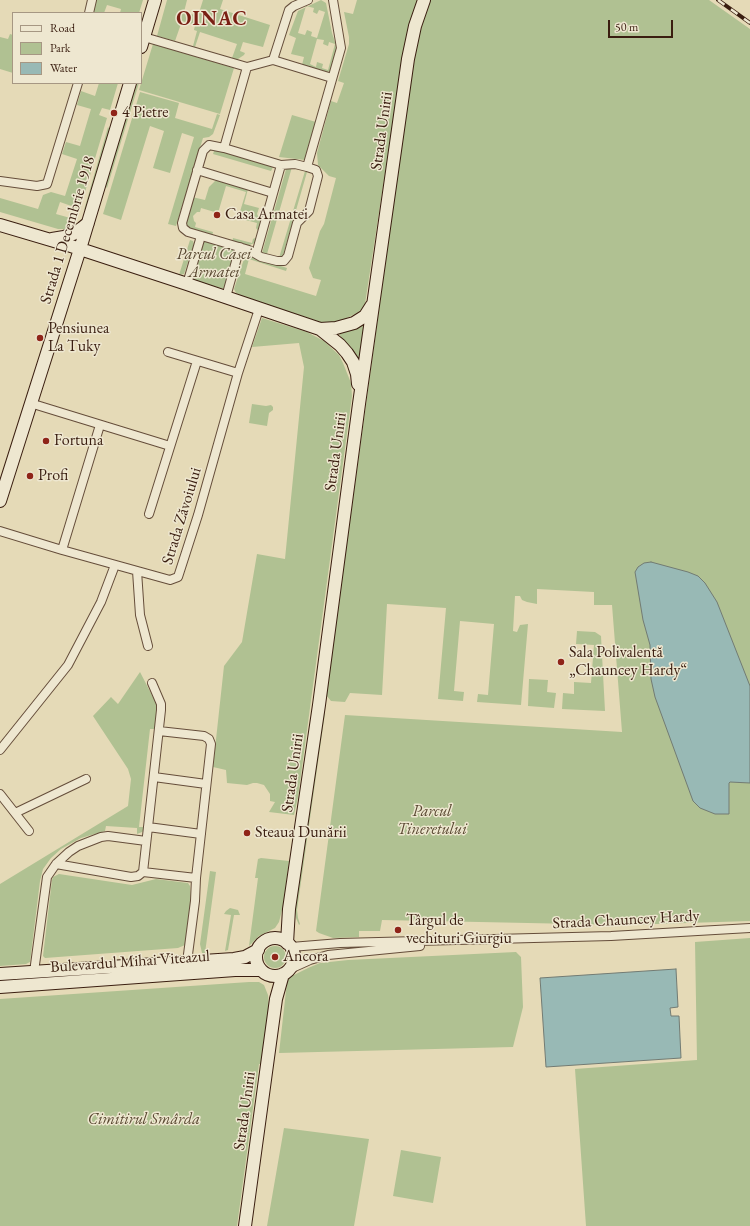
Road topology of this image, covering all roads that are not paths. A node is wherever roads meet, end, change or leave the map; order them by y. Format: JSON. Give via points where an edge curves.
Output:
{"nodes":[{"id":1,"x":92,"y":0,"type":"edge"},
{"id":2,"x":155,"y":0,"type":"edge"},
{"id":3,"x":308,"y":0,"type":"edge"},
{"id":4,"x":332,"y":0,"type":"edge"},
{"id":5,"x":424,"y":0,"type":"edge"},
{"id":6,"x":88,"y":12,"type":"edge"},
{"id":7,"x":143,"y":42,"type":"edge"},
{"id":8,"x":273,"y":60,"type":"junction"},
{"id":9,"x":247,"y":67,"type":"junction"},
{"id":10,"x":332,"y":78,"type":"junction"},
{"id":11,"x":78,"y":84,"type":"edge"},
{"id":12,"x":130,"y":84,"type":"edge"},
{"id":13,"x":224,"y":148,"type":"junction"},
{"id":14,"x":281,"y":165,"type":"junction"},
{"id":15,"x":307,"y":167,"type":"junction"},
{"id":16,"x":197,"y":170,"type":"junction"},
{"id":17,"x":0,"y":181,"type":"edge"},
{"id":18,"x":273,"y":193,"type":"junction"},
{"id":19,"x":88,"y":223,"type":"junction"},
{"id":20,"x":0,"y":224,"type":"edge"},
{"id":21,"x":201,"y":236,"type":"junction"},
{"id":22,"x":51,"y":240,"type":"junction"},
{"id":23,"x":240,"y":247,"type":"junction"},
{"id":24,"x":80,"y":249,"type":"junction"},
{"id":25,"x":256,"y":254,"type":"junction"},
{"id":26,"x":187,"y":284,"type":"junction"},
{"id":27,"x":226,"y":297,"type":"junction"},
{"id":28,"x":374,"y":302,"type":"junction"},
{"id":29,"x":259,"y":309,"type":"junction"},
{"id":30,"x":320,"y":329,"type":"junction"},
{"id":31,"x":168,"y":352,"type":"dead end"},
{"id":32,"x":197,"y":361,"type":"junction"},
{"id":33,"x":238,"y":373,"type":"junction"},
{"id":34,"x":30,"y":403,"type":"junction"},
{"id":35,"x":359,"y":404,"type":"junction"},
{"id":36,"x":100,"y":425,"type":"junction"},
{"id":37,"x":170,"y":446,"type":"junction"},
{"id":38,"x":1,"y":496,"type":"edge"},
{"id":39,"x":149,"y":514,"type":"dead end"},
{"id":40,"x":0,"y":531,"type":"edge"},
{"id":41,"x":62,"y":550,"type":"junction"},
{"id":42,"x":115,"y":565,"type":"junction"},
{"id":43,"x":137,"y":571,"type":"junction"},
{"id":44,"x":148,"y":646,"type":"dead end"},
{"id":45,"x":152,"y":683,"type":"dead end"},
{"id":46,"x":159,"y":731,"type":"junction"},
{"id":47,"x":0,"y":750,"type":"edge"},
{"id":48,"x":154,"y":777,"type":"junction"},
{"id":49,"x":86,"y":779,"type":"dead end"},
{"id":50,"x":206,"y":784,"type":"junction"},
{"id":51,"x":0,"y":794,"type":"edge"},
{"id":52,"x":15,"y":813,"type":"junction"},
{"id":53,"x":148,"y":826,"type":"junction"},
{"id":54,"x":29,"y":831,"type":"dead end"},
{"id":55,"x":201,"y":834,"type":"junction"},
{"id":56,"x":146,"y":841,"type":"junction"},
{"id":57,"x":56,"y":864,"type":"junction"},
{"id":58,"x":143,"y":872,"type":"junction"},
{"id":59,"x":196,"y":878,"type":"junction"},
{"id":60,"x":290,"y":909,"type":"junction"},
{"id":61,"x":750,"y":928,"type":"edge"},
{"id":62,"x":275,"y":939,"type":"junction"},
{"id":63,"x":503,"y":940,"type":"junction"},
{"id":64,"x":289,"y":945,"type":"junction"},
{"id":65,"x":258,"y":950,"type":"junction"},
{"id":66,"x":188,"y":962,"type":"junction"},
{"id":67,"x":34,"y":972,"type":"junction"},
{"id":68,"x":264,"y":972,"type":"junction"},
{"id":69,"x":286,"y":972,"type":"junction"},
{"id":70,"x":0,"y":974,"type":"edge"},
{"id":71,"x":0,"y":987,"type":"edge"},
{"id":72,"x":276,"y":999,"type":"junction"},
{"id":73,"x":245,"y":1226,"type":"edge"}],
"edges":[{"from":1,"to":6,"type":"street"},
{"from":2,"to":7,"type":"main road"},
{"from":3,"to":8,"type":"street","via":[[289,10]]},
{"from":4,"to":10,"type":"street","via":[[341,47]]},
{"from":5,"to":28,"type":"main road","name":"Strada Unirii","via":[[408,59]]},
{"from":7,"to":9,"type":"street"},
{"from":8,"to":9,"type":"street"},
{"from":8,"to":10,"type":"street"},
{"from":9,"to":13,"type":"street"},
{"from":10,"to":15,"type":"street"},
{"from":11,"to":17,"type":"street","via":[[47,184],[37,186]]},
{"from":12,"to":19,"type":"main road","name":"Strada 1 Decembrie 1918"},
{"from":13,"to":14,"type":"street"},
{"from":13,"to":16,"type":"street","via":[[207,146]]},
{"from":14,"to":15,"type":"street","via":[[295,164]]},
{"from":14,"to":18,"type":"street"},
{"from":15,"to":25,"type":"street","via":[[316,170],[318,176],[310,211],[297,223],[286,259],[279,262]]},
{"from":16,"to":18,"type":"street"},
{"from":16,"to":21,"type":"street","via":[[182,224],[186,231]]},
{"from":18,"to":25,"type":"street"},
{"from":19,"to":22,"type":"main road","via":[[73,234]]},
{"from":19,"to":24,"type":"main road","name":"Strada 1 Decembrie 1918"},
{"from":20,"to":22,"type":"main road"},
{"from":21,"to":23,"type":"street"},
{"from":21,"to":26,"type":"street"},
{"from":22,"to":24,"type":"main road"},
{"from":23,"to":25,"type":"street"},
{"from":23,"to":27,"type":"street"},
{"from":24,"to":26,"type":"main road"},
{"from":24,"to":34,"type":"main road","name":"Strada 1 Decembrie 1918"},
{"from":26,"to":27,"type":"main road"},
{"from":27,"to":29,"type":"main road"},
{"from":28,"to":30,"type":"main road","via":[[368,313],[354,323]]},
{"from":28,"to":35,"type":"main road","name":"Strada Unirii"},
{"from":29,"to":30,"type":"main road"},
{"from":29,"to":33,"type":"street","name":"Strada Zăvoiului"},
{"from":30,"to":35,"type":"main road","via":[[340,345],[353,362],[357,374]]},
{"from":31,"to":32,"type":"street"},
{"from":32,"to":33,"type":"street"},
{"from":32,"to":37,"type":"street"},
{"from":33,"to":43,"type":"street","name":"Strada Zăvoiului","via":[[179,574],[170,580]]},
{"from":34,"to":36,"type":"street"},
{"from":34,"to":38,"type":"main road","name":"Strada 1 Decembrie 1918"},
{"from":35,"to":60,"type":"main road","name":"Strada Unirii"},
{"from":36,"to":37,"type":"street"},
{"from":36,"to":41,"type":"street"},
{"from":37,"to":39,"type":"street"},
{"from":40,"to":41,"type":"street","name":"Strada Zăvoiului"},
{"from":41,"to":42,"type":"street","name":"Strada Zăvoiului"},
{"from":42,"to":43,"type":"street","name":"Strada Zăvoiului"},
{"from":42,"to":47,"type":"street","via":[[101,602],[68,664]]},
{"from":43,"to":44,"type":"street","via":[[140,616]]},
{"from":45,"to":46,"type":"street","via":[[161,707]]},
{"from":46,"to":48,"type":"street"},
{"from":46,"to":50,"type":"street","via":[[204,736],[209,739],[211,744]]},
{"from":48,"to":50,"type":"street"},
{"from":48,"to":53,"type":"street"},
{"from":49,"to":52,"type":"street"},
{"from":50,"to":55,"type":"street"},
{"from":51,"to":52,"type":"street"},
{"from":52,"to":54,"type":"street"},
{"from":53,"to":55,"type":"street"},
{"from":53,"to":56,"type":"street"},
{"from":55,"to":59,"type":"street"},
{"from":56,"to":57,"type":"street","via":[[101,837],[78,846]]},
{"from":56,"to":58,"type":"street"},
{"from":57,"to":58,"type":"street","via":[[131,877]]},
{"from":57,"to":67,"type":"street","via":[[47,877]]},
{"from":58,"to":59,"type":"street"},
{"from":59,"to":66,"type":"street"},
{"from":60,"to":62,"type":"main road","name":"Strada Unirii"},
{"from":60,"to":64,"type":"main road","name":"Strada Unirii"},
{"from":61,"to":63,"type":"street","name":"Strada Chauncey Hardy"},
{"from":62,"to":64,"type":"main road","via":[[283,940]]},
{"from":62,"to":65,"type":"main road","via":[[265,942]]},
{"from":63,"to":64,"type":"street","name":"Strada Chauncey Hardy"},
{"from":63,"to":69,"type":"street","name":"Strada Chauncey Hardy","via":[[328,955],[310,960]]},
{"from":64,"to":69,"type":"main road","via":[[294,957]]},
{"from":65,"to":66,"type":"main road","name":"Bulevardul Mihai Viteazul","via":[[242,958]]},
{"from":65,"to":68,"type":"main road","via":[[257,961]]},
{"from":66,"to":67,"type":"main road","name":"Bulevardul Mihai Viteazul"},
{"from":67,"to":70,"type":"main road","name":"Bulevardul Mihai Viteazul"},
{"from":68,"to":69,"type":"main road","via":[[276,976]]},
{"from":68,"to":71,"type":"main road","name":"Bulevardul Mihai Viteazul","via":[[235,970]]},
{"from":68,"to":72,"type":"main road","name":"Strada Unirii"},
{"from":69,"to":72,"type":"main road","name":"Strada Unirii"},
{"from":72,"to":73,"type":"main road","name":"Strada Unirii"}]}
